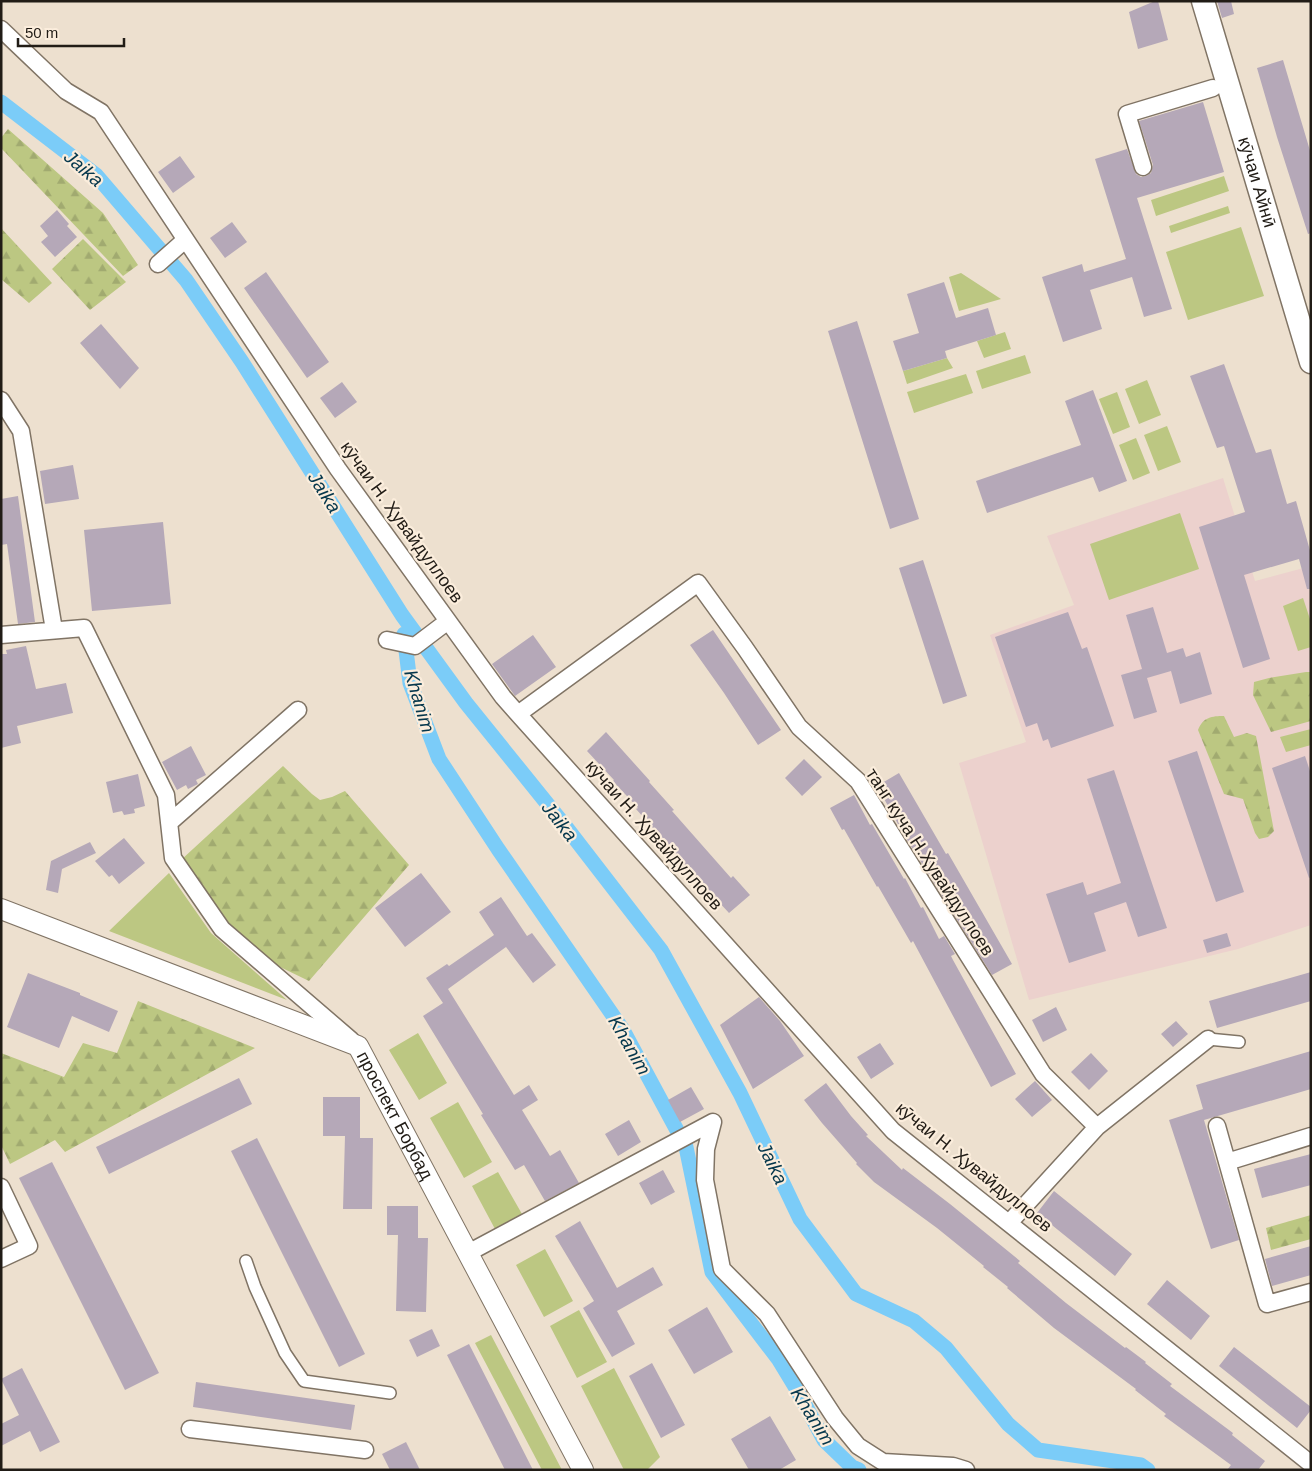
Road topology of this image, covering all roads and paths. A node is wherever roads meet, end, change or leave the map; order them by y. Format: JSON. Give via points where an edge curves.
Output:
{"nodes":[{"id":1,"x":1203,"y":1,"type":"edge"},
{"id":2,"x":1,"y":29,"type":"edge"},
{"id":3,"x":1213,"y":88,"type":"dead end"},
{"id":4,"x":1142,"y":167,"type":"dead end"},
{"id":5,"x":186,"y":240,"type":"junction"},
{"id":6,"x":158,"y":264,"type":"dead end"},
{"id":7,"x":1311,"y":362,"type":"edge"},
{"id":8,"x":1,"y":400,"type":"edge"},
{"id":9,"x":448,"y":621,"type":"junction"},
{"id":10,"x":54,"y":630,"type":"junction"},
{"id":11,"x":1,"y":635,"type":"edge"},
{"id":12,"x":386,"y":640,"type":"dead end"},
{"id":13,"x":298,"y":710,"type":"dead end"},
{"id":14,"x":518,"y":714,"type":"junction"},
{"id":15,"x":169,"y":823,"type":"junction"},
{"id":16,"x":1,"y":909,"type":"edge"},
{"id":17,"x":1208,"y":1039,"type":"joint"},
{"id":18,"x":1239,"y":1042,"type":"dead end"},
{"id":19,"x":358,"y":1046,"type":"junction"},
{"id":20,"x":1217,"y":1126,"type":"dead end"},
{"id":21,"x":1097,"y":1127,"type":"junction"},
{"id":22,"x":1311,"y":1136,"type":"edge"},
{"id":23,"x":1227,"y":1162,"type":"junction"},
{"id":24,"x":1,"y":1187,"type":"edge"},
{"id":25,"x":1009,"y":1223,"type":"junction"},
{"id":26,"x":468,"y":1253,"type":"junction"},
{"id":27,"x":1,"y":1259,"type":"edge"},
{"id":28,"x":246,"y":1261,"type":"dead end"},
{"id":29,"x":1311,"y":1292,"type":"edge"},
{"id":30,"x":390,"y":1394,"type":"dead end"},
{"id":31,"x":190,"y":1429,"type":"dead end"},
{"id":32,"x":365,"y":1450,"type":"dead end"},
{"id":33,"x":1309,"y":1458,"type":"edge"},
{"id":34,"x":583,"y":1470,"type":"edge"},
{"id":35,"x":966,"y":1470,"type":"edge"}],
"edges":[{"from":1,"to":7,"type":"main road","name":"кӯчаи Айнӣ"},
{"from":2,"to":5,"type":"street","name":"кӯчаи Н. Ҳувайдуллоев","via":[[66,91],[101,112]]},
{"from":3,"to":4,"type":"street","via":[[1127,114]]},
{"from":5,"to":6,"type":"street"},
{"from":5,"to":9,"type":"street","name":"кӯчаи Н. Ҳувайдуллоев","via":[[338,469]]},
{"from":8,"to":10,"type":"street","via":[[20,431]]},
{"from":9,"to":12,"type":"street","via":[[415,646]]},
{"from":9,"to":14,"type":"street","name":"кӯчаи Н. Ҳувайдуллоев"},
{"from":10,"to":11,"type":"street"},
{"from":10,"to":15,"type":"street","via":[[84,628],[166,795]]},
{"from":13,"to":15,"type":"street"},
{"from":14,"to":21,"type":"street","name":"танг куча Н.Ҳувайдуллоев","via":[[698,583],[799,727],[858,781],[1043,1074]]},
{"from":14,"to":25,"type":"street","name":"кӯчаи Н. Ҳувайдуллоев","via":[[893,1131]]},
{"from":15,"to":19,"type":"street","via":[[173,858],[222,929]]},
{"from":16,"to":19,"type":"street","name":"проспект Борбад"},
{"from":17,"to":18,"type":"street"},
{"from":17,"to":21,"type":"street"},
{"from":19,"to":26,"type":"street","name":"проспект Борбад"},
{"from":20,"to":23,"type":"street"},
{"from":21,"to":25,"type":"street"},
{"from":22,"to":23,"type":"street"},
{"from":23,"to":29,"type":"street","via":[[1267,1304]]},
{"from":24,"to":27,"type":"street","via":[[30,1246]]},
{"from":25,"to":33,"type":"street","name":"кӯчаи Н. Ҳувайдуллоев"},
{"from":26,"to":34,"type":"street","name":"проспект Борбад"},
{"from":26,"to":35,"type":"street","via":[[713,1122],[706,1149],[704,1180],[722,1269],[767,1314],[835,1418],[858,1446],[883,1462],[953,1466]]},
{"from":28,"to":30,"type":"street","via":[[285,1353],[304,1381]]},
{"from":31,"to":32,"type":"street"}]}
